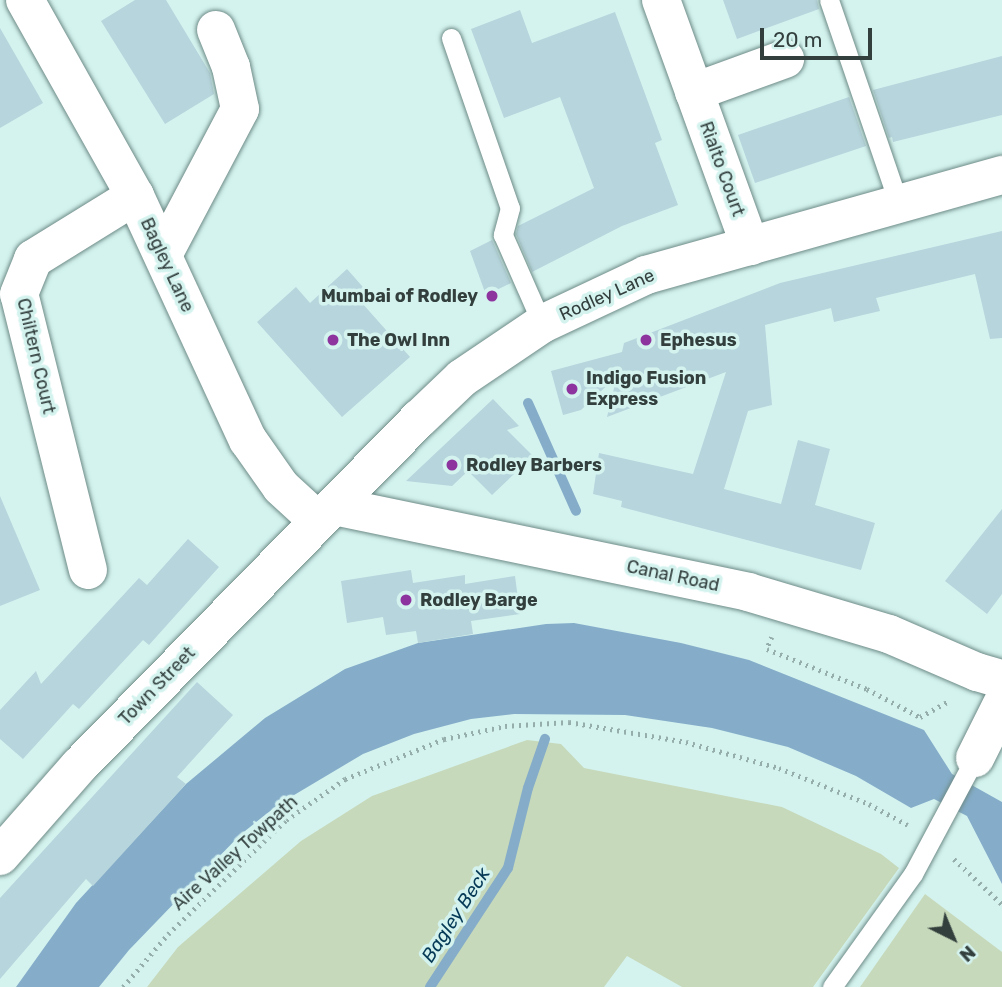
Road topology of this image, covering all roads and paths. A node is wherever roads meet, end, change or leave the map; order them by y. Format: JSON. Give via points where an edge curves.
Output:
{"nodes":[{"id":1,"x":24,"y":0,"type":"edge"},
{"id":2,"x":661,"y":0,"type":"edge"},
{"id":3,"x":829,"y":0,"type":"edge"},
{"id":4,"x":216,"y":30,"type":"dead end"},
{"id":5,"x":451,"y":38,"type":"dead end"},
{"id":6,"x":785,"y":59,"type":"dead end"},
{"id":7,"x":694,"y":92,"type":"junction"},
{"id":8,"x":1002,"y":175,"type":"edge"},
{"id":9,"x":135,"y":196,"type":"junction"},
{"id":10,"x":900,"y":204,"type":"junction"},
{"id":11,"x":750,"y":246,"type":"junction"},
{"id":12,"x":163,"y":255,"type":"junction"},
{"id":13,"x":541,"y":324,"type":"junction"},
{"id":14,"x":326,"y":513,"type":"junction"},
{"id":15,"x":88,"y":570,"type":"dead end"},
{"id":16,"x":767,"y":649,"type":"dead end"},
{"id":17,"x":1002,"y":680,"type":"edge"},
{"id":18,"x":1002,"y":704,"type":"edge"},
{"id":19,"x":920,"y":717,"type":"dead end"},
{"id":20,"x":975,"y":758,"type":"joint"},
{"id":21,"x":938,"y":831,"type":"junction"},
{"id":22,"x":0,"y":856,"type":"edge"},
{"id":23,"x":1002,"y":904,"type":"edge"},
{"id":24,"x":123,"y":987,"type":"edge"},
{"id":25,"x":832,"y":987,"type":"edge"}],
"edges":[{"from":1,"to":9,"type":"street","name":"Bagley Lane"},
{"from":2,"to":7,"type":"street","name":"Rialto Court"},
{"from":3,"to":10,"type":"lane"},
{"from":4,"to":12,"type":"street","via":[[240,108]]},
{"from":5,"to":13,"type":"lane","via":[[510,208],[503,235]]},
{"from":6,"to":7,"type":"street"},
{"from":7,"to":11,"type":"street","name":"Rialto Court"},
{"from":8,"to":10,"type":"street","name":"Rodley Lane"},
{"from":9,"to":12,"type":"street","name":"Bagley Lane"},
{"from":9,"to":15,"type":"street","name":"Chiltern Court","via":[[33,259],[19,293]]},
{"from":10,"to":11,"type":"street","name":"Rodley Lane"},
{"from":11,"to":13,"type":"street","name":"Rodley Lane","via":[[646,275]]},
{"from":12,"to":14,"type":"street","name":"Bagley Lane","via":[[248,440],[281,487]]},
{"from":13,"to":14,"type":"street","name":"Rodley Lane","via":[[462,378]]},
{"from":14,"to":17,"type":"street","name":"Canal Road","via":[[495,540],[748,592],[889,634]]},
{"from":14,"to":22,"type":"street","name":"Town Street","via":[[79,766]]},
{"from":16,"to":19,"type":"path","via":[[867,689]]},
{"from":18,"to":20,"type":"street"},
{"from":20,"to":21,"type":"lane"},
{"from":21,"to":23,"type":"path","name":"Aire Valley Towpath"},
{"from":21,"to":24,"type":"path","name":"Aire Valley Towpath","via":[[779,768],[686,742],[569,722],[505,726],[444,739],[345,779],[286,821],[237,865]]},
{"from":21,"to":25,"type":"lane","via":[[914,874]]}]}
